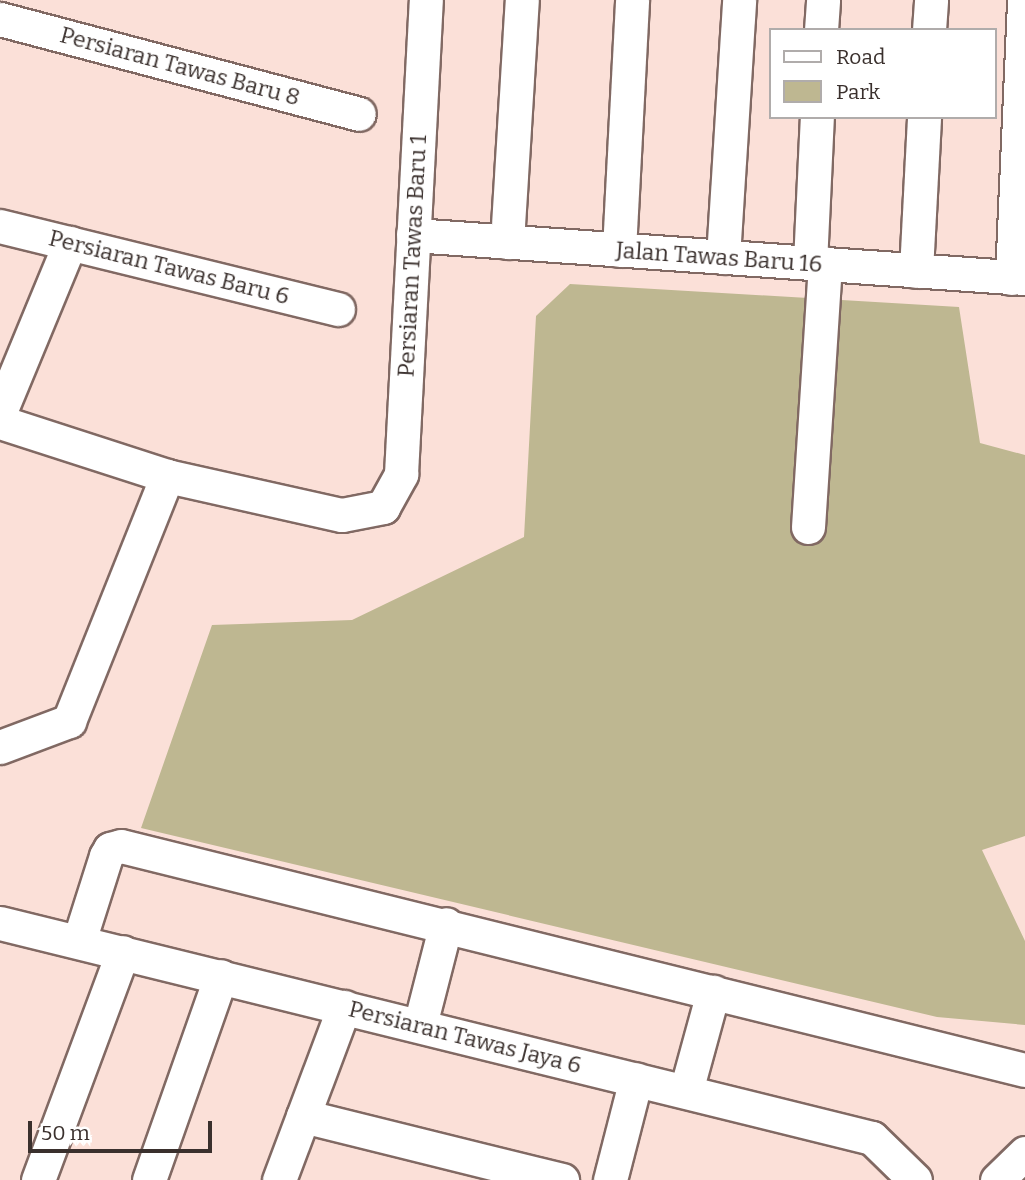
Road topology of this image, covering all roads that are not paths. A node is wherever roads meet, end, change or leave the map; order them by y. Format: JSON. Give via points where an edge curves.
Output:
{"nodes":[{"id":1,"x":426,"y":0,"type":"edge"},
{"id":2,"x":522,"y":0,"type":"edge"},
{"id":3,"x":632,"y":0,"type":"edge"},
{"id":4,"x":738,"y":0,"type":"edge"},
{"id":5,"x":823,"y":0,"type":"edge"},
{"id":6,"x":930,"y":0,"type":"edge"},
{"id":7,"x":1024,"y":0,"type":"edge"},
{"id":8,"x":0,"y":19,"type":"edge"},
{"id":9,"x":821,"y":28,"type":"edge"},
{"id":10,"x":929,"y":28,"type":"edge"},
{"id":11,"x":1023,"y":58,"type":"edge"},
{"id":12,"x":359,"y":114,"type":"dead end"},
{"id":13,"x":817,"y":119,"type":"edge"},
{"id":14,"x":924,"y":119,"type":"edge"},
{"id":15,"x":0,"y":226,"type":"edge"},
{"id":16,"x":413,"y":235,"type":"junction"},
{"id":17,"x":507,"y":242,"type":"junction"},
{"id":18,"x":70,"y":243,"type":"junction"},
{"id":19,"x":619,"y":250,"type":"junction"},
{"id":20,"x":723,"y":257,"type":"junction"},
{"id":21,"x":818,"y":264,"type":"junction"},
{"id":22,"x":916,"y":271,"type":"junction"},
{"id":23,"x":1018,"y":278,"type":"edge"},
{"id":24,"x":338,"y":309,"type":"dead end"},
{"id":25,"x":0,"y":412,"type":"edge"},
{"id":26,"x":0,"y":422,"type":"edge"},
{"id":27,"x":167,"y":476,"type":"junction"},
{"id":28,"x":808,"y":527,"type":"dead end"},
{"id":29,"x":0,"y":747,"type":"edge"},
{"id":30,"x":0,"y":923,"type":"edge"},
{"id":31,"x":446,"y":924,"type":"junction"},
{"id":32,"x":79,"y":941,"type":"junction"},
{"id":33,"x":123,"y":952,"type":"junction"},
{"id":34,"x":220,"y":976,"type":"junction"},
{"id":35,"x":713,"y":992,"type":"junction"},
{"id":36,"x":344,"y":1006,"type":"junction"},
{"id":37,"x":420,"y":1026,"type":"junction"},
{"id":38,"x":1025,"y":1070,"type":"edge"},
{"id":39,"x":636,"y":1079,"type":"junction"},
{"id":40,"x":686,"y":1091,"type":"junction"},
{"id":41,"x":303,"y":1116,"type":"junction"},
{"id":42,"x":1025,"y":1153,"type":"edge"},
{"id":43,"x":38,"y":1180,"type":"edge"},
{"id":44,"x":149,"y":1180,"type":"edge"},
{"id":45,"x":279,"y":1180,"type":"edge"},
{"id":46,"x":562,"y":1180,"type":"edge"},
{"id":47,"x":610,"y":1180,"type":"edge"},
{"id":48,"x":915,"y":1180,"type":"edge"},
{"id":49,"x":997,"y":1180,"type":"edge"}],
"edges":[{"from":1,"to":16,"type":"street","name":"Persiaran Tawas Baru 1"},
{"from":2,"to":17,"type":"street"},
{"from":3,"to":19,"type":"street"},
{"from":4,"to":20,"type":"street"},
{"from":5,"to":9,"type":"street"},
{"from":6,"to":10,"type":"street"},
{"from":7,"to":11,"type":"street"},
{"from":8,"to":12,"type":"street","name":"Persiaran Tawas Baru 8"},
{"from":11,"to":23,"type":"street"},
{"from":13,"to":21,"type":"street"},
{"from":14,"to":22,"type":"street"},
{"from":15,"to":18,"type":"street","name":"Persiaran Tawas Baru 6"},
{"from":16,"to":17,"type":"street","name":"Jalan Tawas Baru 16"},
{"from":16,"to":27,"type":"street","name":"Persiaran Tawas Baru 1","via":[[401,474],[383,507],[342,515]]},
{"from":17,"to":19,"type":"street","name":"Jalan Tawas Baru 16"},
{"from":18,"to":24,"type":"street","name":"Persiaran Tawas Baru 6"},
{"from":18,"to":25,"type":"street"},
{"from":19,"to":20,"type":"street","name":"Jalan Tawas Baru 16"},
{"from":20,"to":21,"type":"street","name":"Jalan Tawas Baru 16"},
{"from":21,"to":22,"type":"street","name":"Jalan Tawas Baru 16"},
{"from":21,"to":28,"type":"street"},
{"from":22,"to":23,"type":"street","name":"Jalan Tawas Baru 16"},
{"from":26,"to":27,"type":"street"},
{"from":27,"to":29,"type":"street","via":[[69,721]]},
{"from":30,"to":32,"type":"street","name":"Persiaran Tawas Jaya 6"},
{"from":31,"to":32,"type":"street","via":[[121,846],[110,849],[106,856]]},
{"from":31,"to":35,"type":"street"},
{"from":31,"to":37,"type":"street"},
{"from":32,"to":33,"type":"street","name":"Persiaran Tawas Jaya 6"},
{"from":33,"to":34,"type":"street","name":"Persiaran Tawas Jaya 6"},
{"from":33,"to":43,"type":"street"},
{"from":34,"to":36,"type":"street","name":"Persiaran Tawas Jaya 6"},
{"from":34,"to":44,"type":"street"},
{"from":35,"to":38,"type":"street"},
{"from":35,"to":40,"type":"street"},
{"from":36,"to":37,"type":"street","name":"Persiaran Tawas Jaya 6"},
{"from":36,"to":41,"type":"street"},
{"from":37,"to":39,"type":"street","name":"Persiaran Tawas Jaya 6"},
{"from":39,"to":40,"type":"street","name":"Persiaran Tawas Jaya 6"},
{"from":39,"to":47,"type":"street"},
{"from":40,"to":48,"type":"street","name":"Persiaran Tawas Jaya 6","via":[[872,1138]]},
{"from":41,"to":45,"type":"street"},
{"from":41,"to":46,"type":"street"},
{"from":42,"to":49,"type":"street"}]}
